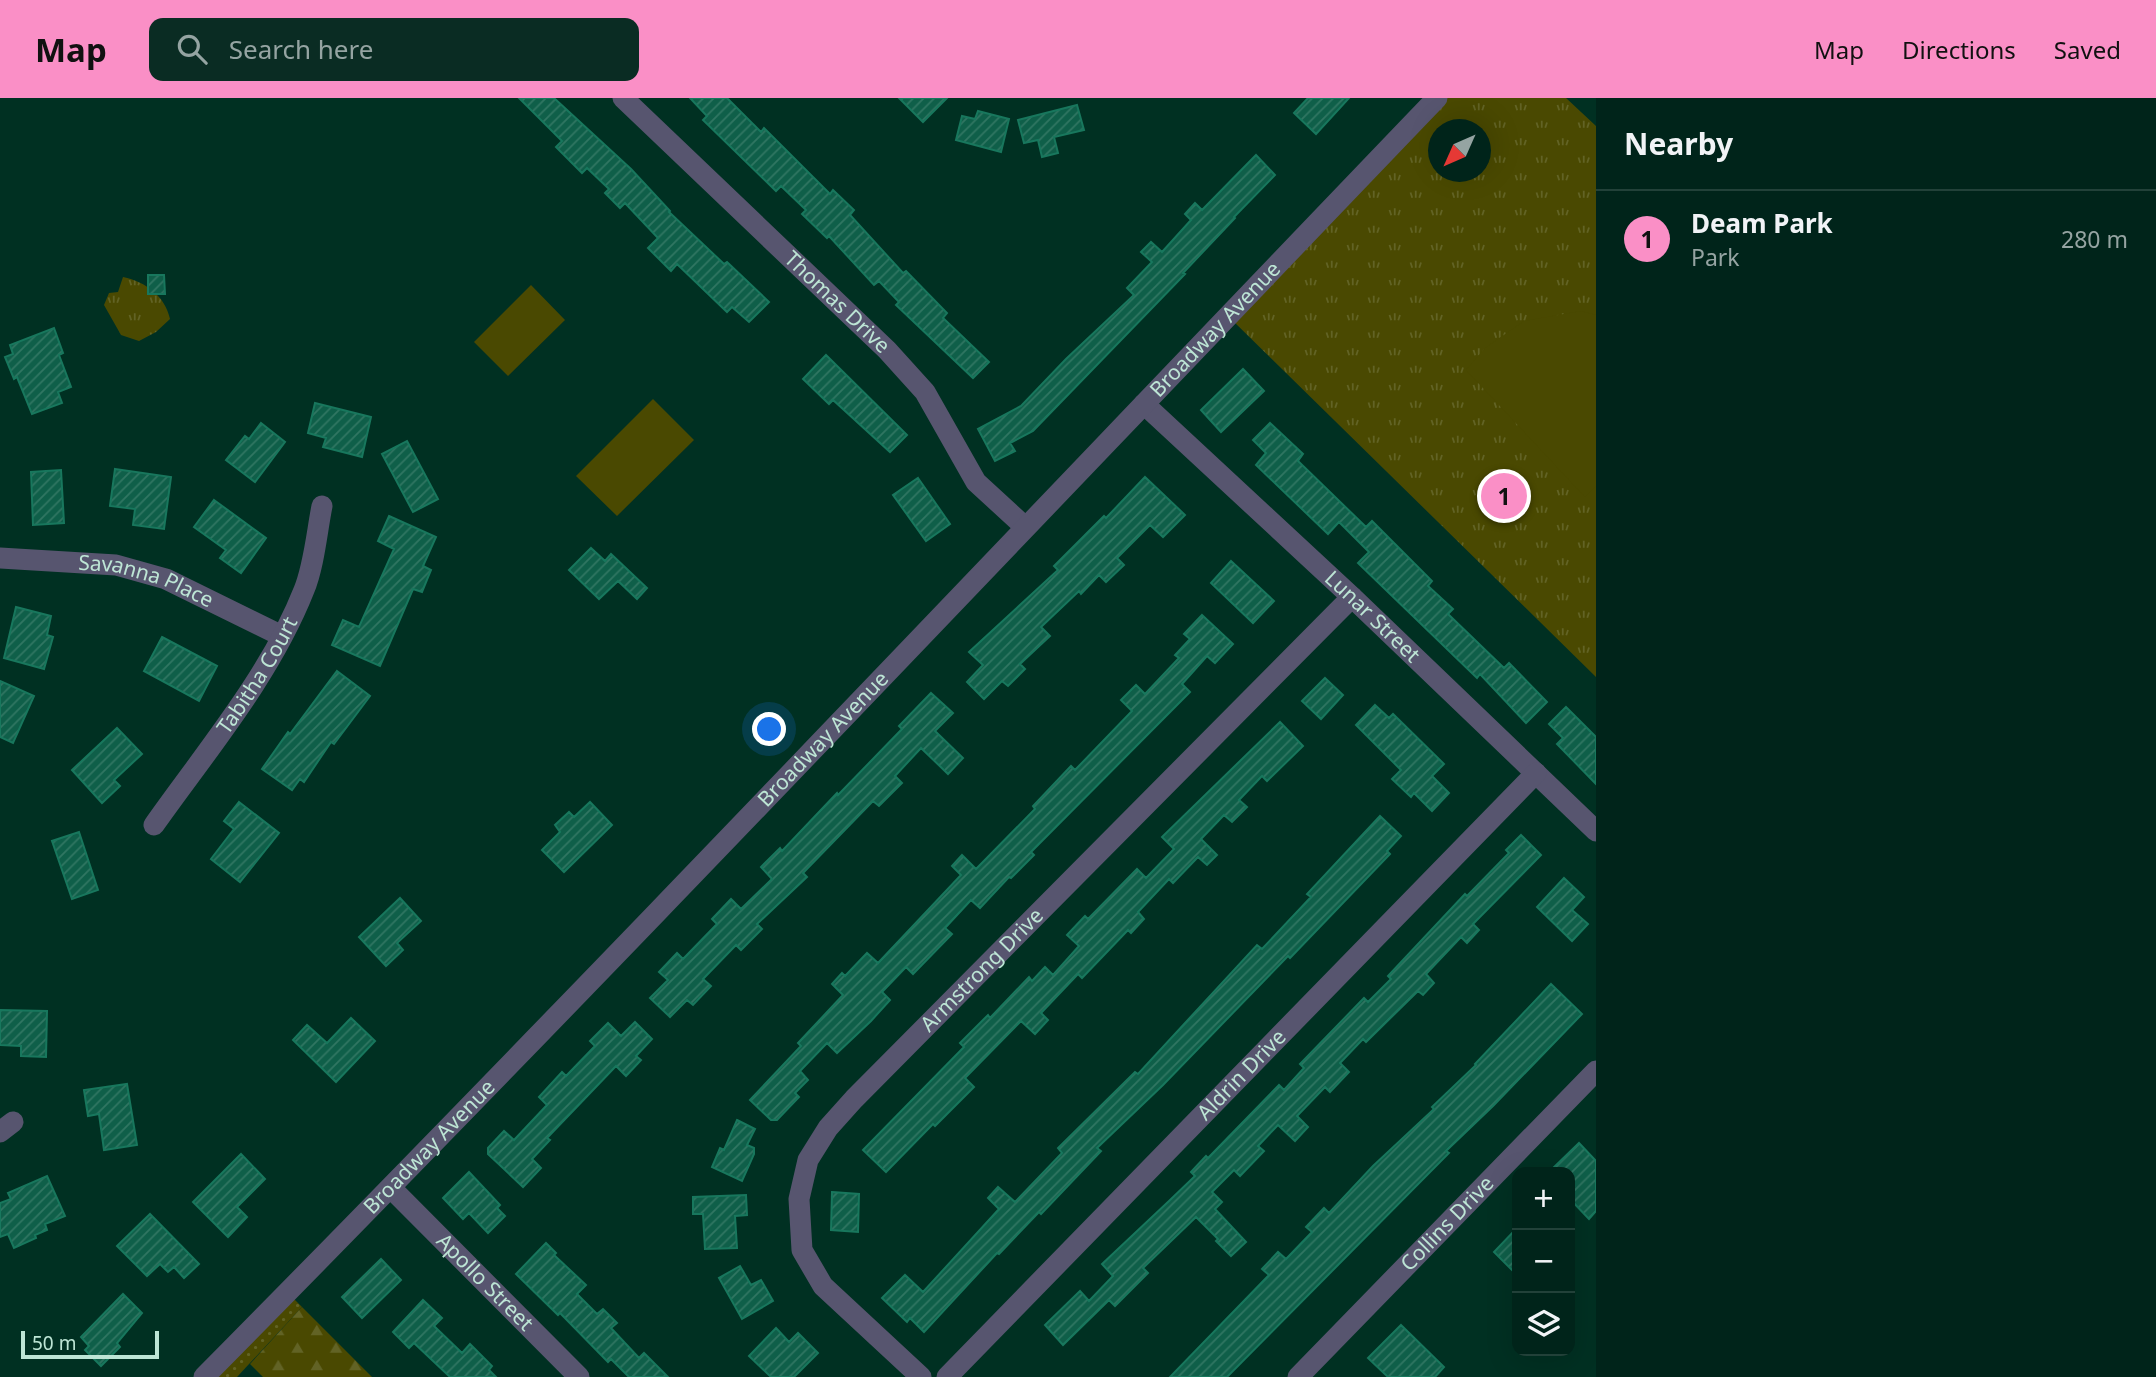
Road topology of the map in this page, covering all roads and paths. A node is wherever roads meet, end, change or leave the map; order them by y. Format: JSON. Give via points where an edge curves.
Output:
{"nodes":[{"id":1,"x":623,"y":98,"type":"edge"},
{"id":2,"x":1437,"y":98,"type":"edge"},
{"id":3,"x":1144,"y":404,"type":"junction"},
{"id":4,"x":322,"y":506,"type":"dead end"},
{"id":5,"x":1025,"y":527,"type":"junction"},
{"id":6,"x":0,"y":558,"type":"edge"},
{"id":7,"x":1352,"y":597,"type":"junction"},
{"id":8,"x":282,"y":636,"type":"junction"},
{"id":9,"x":1535,"y":773,"type":"junction"},
{"id":10,"x":154,"y":825,"type":"dead end"},
{"id":11,"x":1596,"y":831,"type":"edge"},
{"id":12,"x":1596,"y":1071,"type":"edge"},
{"id":13,"x":391,"y":1188,"type":"junction"},
{"id":14,"x":204,"y":1377,"type":"edge"},
{"id":15,"x":579,"y":1377,"type":"edge"},
{"id":16,"x":921,"y":1377,"type":"edge"},
{"id":17,"x":947,"y":1377,"type":"edge"},
{"id":18,"x":1298,"y":1377,"type":"edge"}],
"edges":[{"from":1,"to":5,"type":"street","name":"Thomas Drive","via":[[887,350],[925,392],[976,482]]},
{"from":2,"to":3,"type":"street","name":"Broadway Avenue"},
{"from":3,"to":5,"type":"street","name":"Broadway Avenue"},
{"from":3,"to":7,"type":"street","name":"Lunar Street"},
{"from":4,"to":8,"type":"street","name":"Tabitha Court","via":[[305,588]]},
{"from":5,"to":13,"type":"street","name":"Broadway Avenue"},
{"from":6,"to":8,"type":"street","name":"Savanna Place","via":[[116,565],[166,579]]},
{"from":7,"to":9,"type":"street","name":"Lunar Street"},
{"from":7,"to":16,"type":"street","name":"Armstrong Drive","via":[[853,1098],[808,1160],[799,1199],[802,1251],[823,1286]]},
{"from":8,"to":10,"type":"street","name":"Tabitha Court"},
{"from":9,"to":11,"type":"street","name":"Lunar Street"},
{"from":9,"to":17,"type":"street","name":"Aldrin Drive"},
{"from":12,"to":18,"type":"street","name":"Collins Drive"},
{"from":13,"to":14,"type":"street","name":"Broadway Avenue"},
{"from":13,"to":15,"type":"street","name":"Apollo Street"}]}
